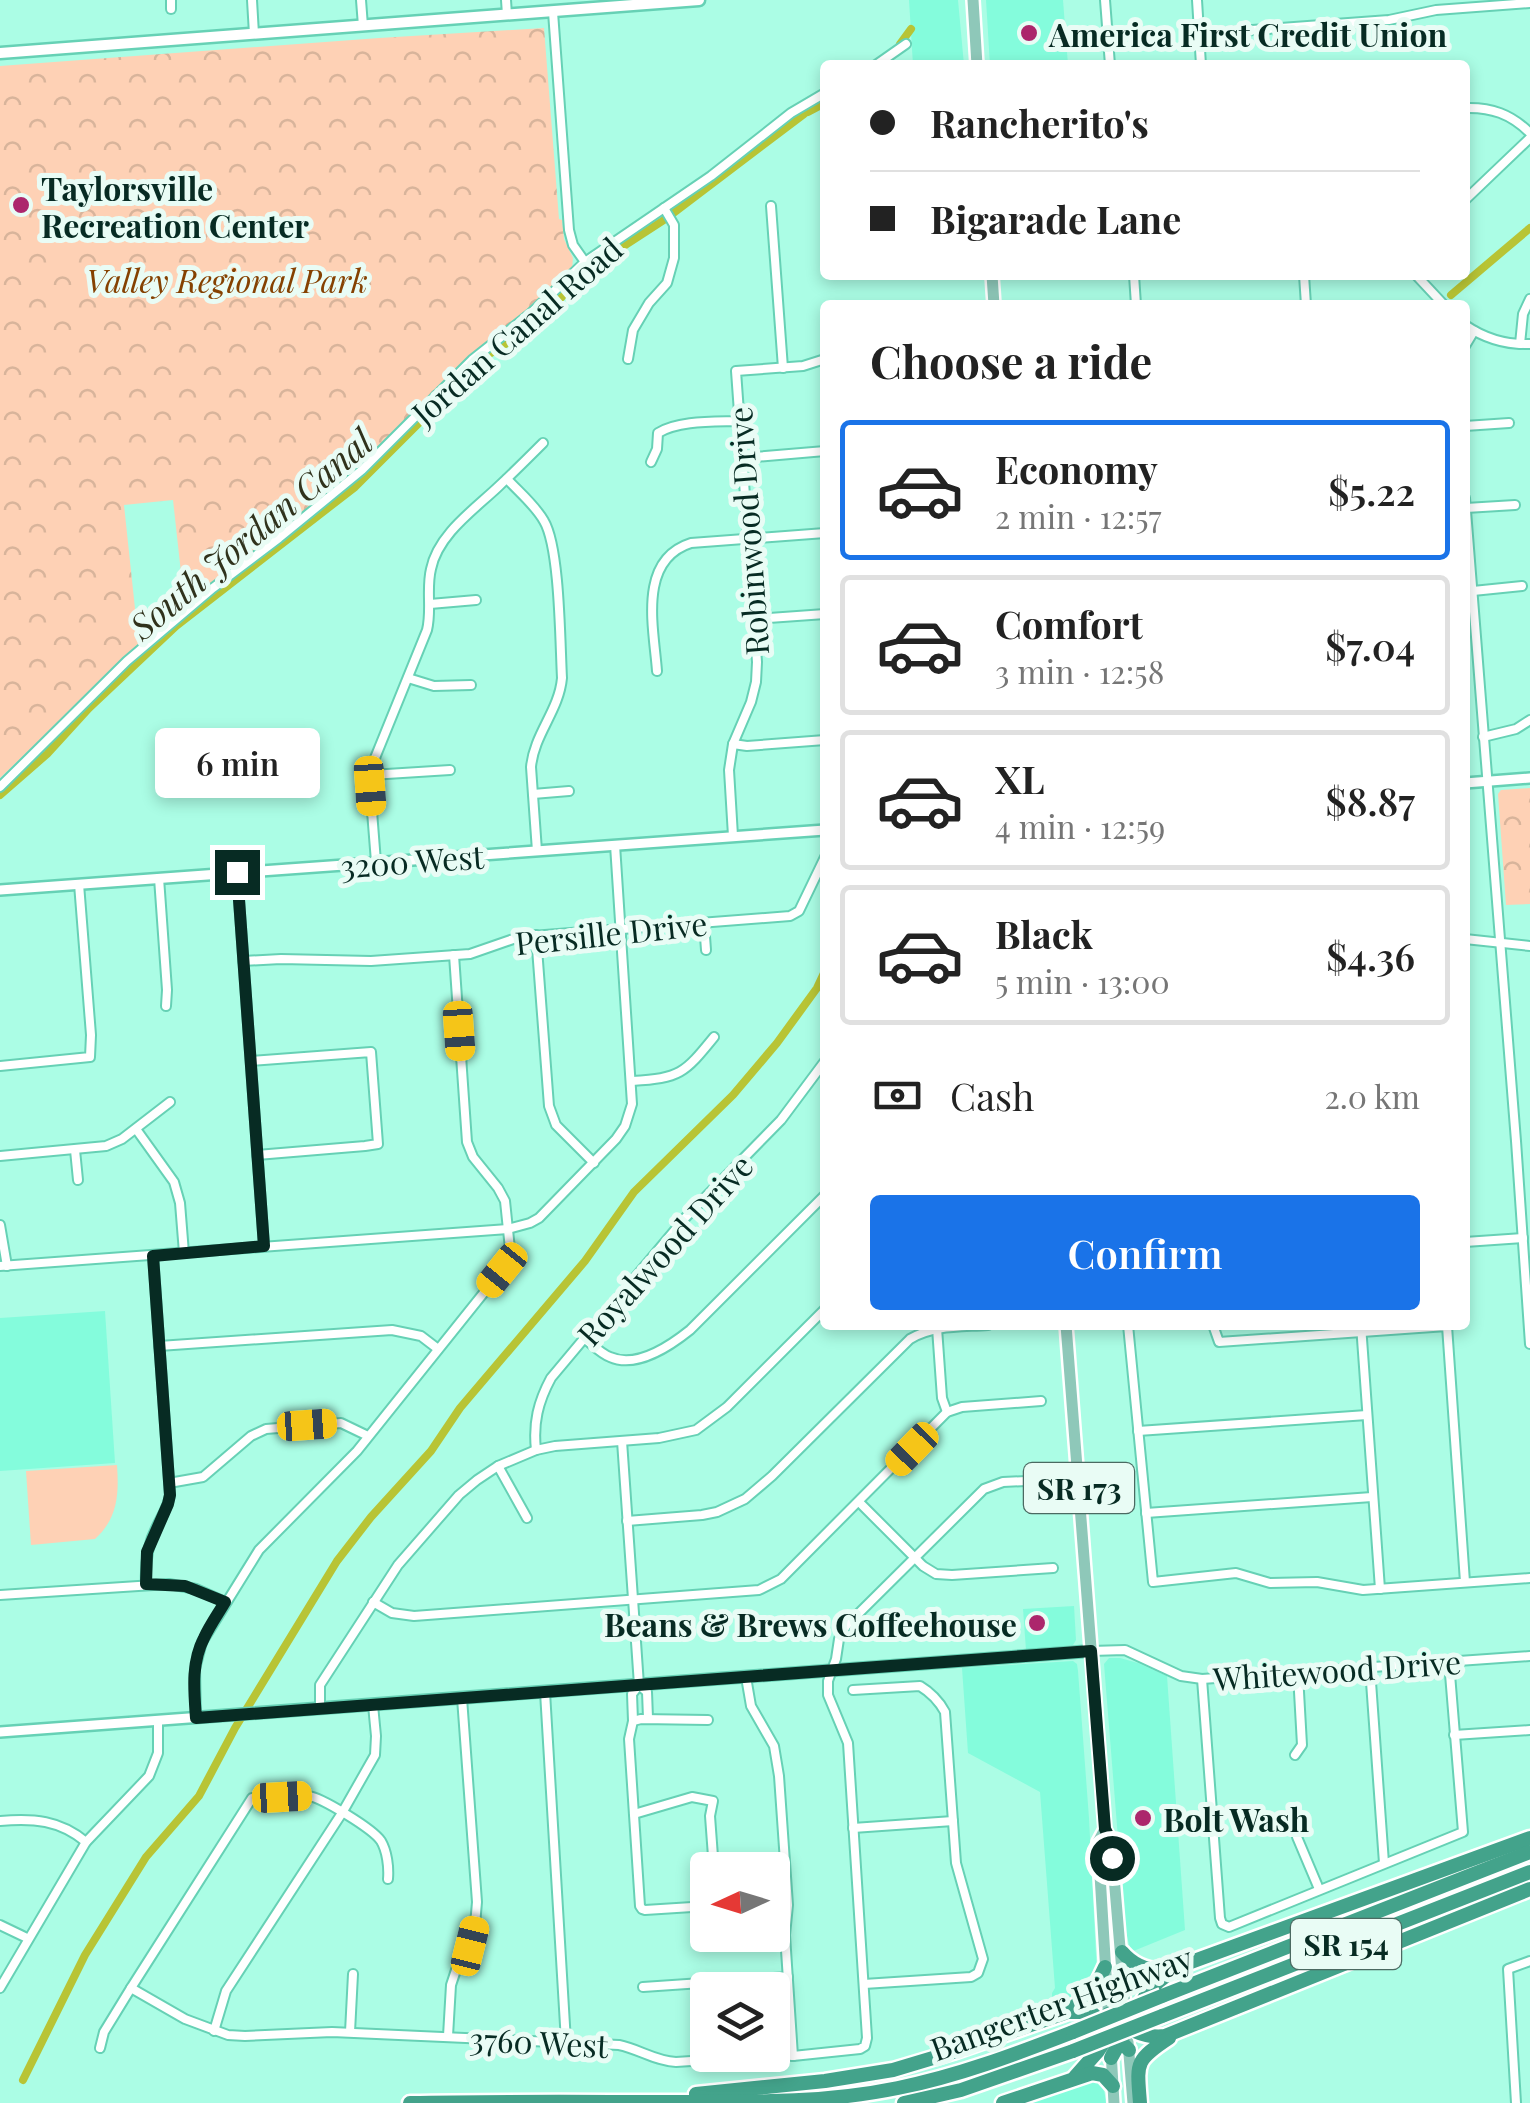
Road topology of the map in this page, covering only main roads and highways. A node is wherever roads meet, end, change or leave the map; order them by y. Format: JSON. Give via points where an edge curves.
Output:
{"nodes":[{"id":1,"x":699,"y":0,"type":"edge"},
{"id":2,"x":973,"y":0,"type":"edge"},
{"id":3,"x":676,"y":1,"type":"edge"},
{"id":4,"x":0,"y":53,"type":"edge"},
{"id":5,"x":977,"y":60,"type":"edge"},
{"id":6,"x":1066,"y":1330,"type":"edge"},
{"id":7,"x":1105,"y":1829,"type":"junction"},
{"id":8,"x":1530,"y":1838,"type":"edge"},
{"id":9,"x":1530,"y":1852,"type":"edge"},
{"id":10,"x":1530,"y":1872,"type":"edge"},
{"id":11,"x":1530,"y":1889,"type":"edge"},
{"id":12,"x":1122,"y":1952,"type":"junction"},
{"id":13,"x":1106,"y":1967,"type":"junction"},
{"id":14,"x":1178,"y":1967,"type":"junction"},
{"id":15,"x":1068,"y":2012,"type":"junction"},
{"id":16,"x":1119,"y":2028,"type":"junction"},
{"id":17,"x":1178,"y":2032,"type":"junction"},
{"id":18,"x":1111,"y":2058,"type":"joint"},
{"id":19,"x":1076,"y":2077,"type":"junction"},
{"id":20,"x":1113,"y":2086,"type":"junction"},
{"id":21,"x":570,"y":2102,"type":"edge"},
{"id":22,"x":410,"y":2103,"type":"edge"},
{"id":23,"x":904,"y":2103,"type":"edge"},
{"id":24,"x":1003,"y":2103,"type":"edge"},
{"id":25,"x":1114,"y":2103,"type":"edge"},
{"id":26,"x":1136,"y":2103,"type":"edge"}],
"edges":[{"from":1,"to":3,"type":"main road"},
{"from":2,"to":5,"type":"main road"},
{"from":3,"to":4,"type":"main road"},
{"from":6,"to":7,"type":"main road","number":"SR 173"},
{"from":7,"to":12,"type":"main road","number":"SR 173"},
{"from":7,"to":13,"type":"main road","number":"SR 173","via":[[1098,1842]]},
{"from":8,"to":14,"type":"highway"},
{"from":9,"to":21,"type":"highway","name":"Bangerter Highway","number":"SR 154","bridge":true,"via":[[947,2076],[862,2094],[763,2103]]},
{"from":10,"to":23,"type":"highway","name":"Bangerter Highway","number":"SR 154","bridge":true,"via":[[1073,2051]]},
{"from":11,"to":17,"type":"highway"},
{"from":12,"to":14,"type":"highway","via":[[1144,1968]]},
{"from":12,"to":16,"type":"main road","number":"SR 173"},
{"from":13,"to":15,"type":"highway","via":[[1094,1992]]},
{"from":13,"to":16,"type":"main road","number":"SR 173"},
{"from":14,"to":16,"type":"highway"},
{"from":15,"to":16,"type":"highway","via":[[1090,2012]]},
{"from":15,"to":21,"type":"highway","via":[[872,2074]]},
{"from":16,"to":17,"type":"highway","via":[[1158,2038]]},
{"from":16,"to":18,"type":"highway"},
{"from":16,"to":19,"type":"highway"},
{"from":16,"to":26,"type":"main road","number":"SR 173"},
{"from":17,"to":26,"type":"highway","via":[[1140,2061]]},
{"from":18,"to":20,"type":"main road"},
{"from":19,"to":20,"type":"highway","via":[[1099,2073]]},
{"from":19,"to":24,"type":"highway"},
{"from":20,"to":25,"type":"main road"},
{"from":21,"to":22,"type":"highway","name":"Bangerter Highway","number":"SR 154"}]}
